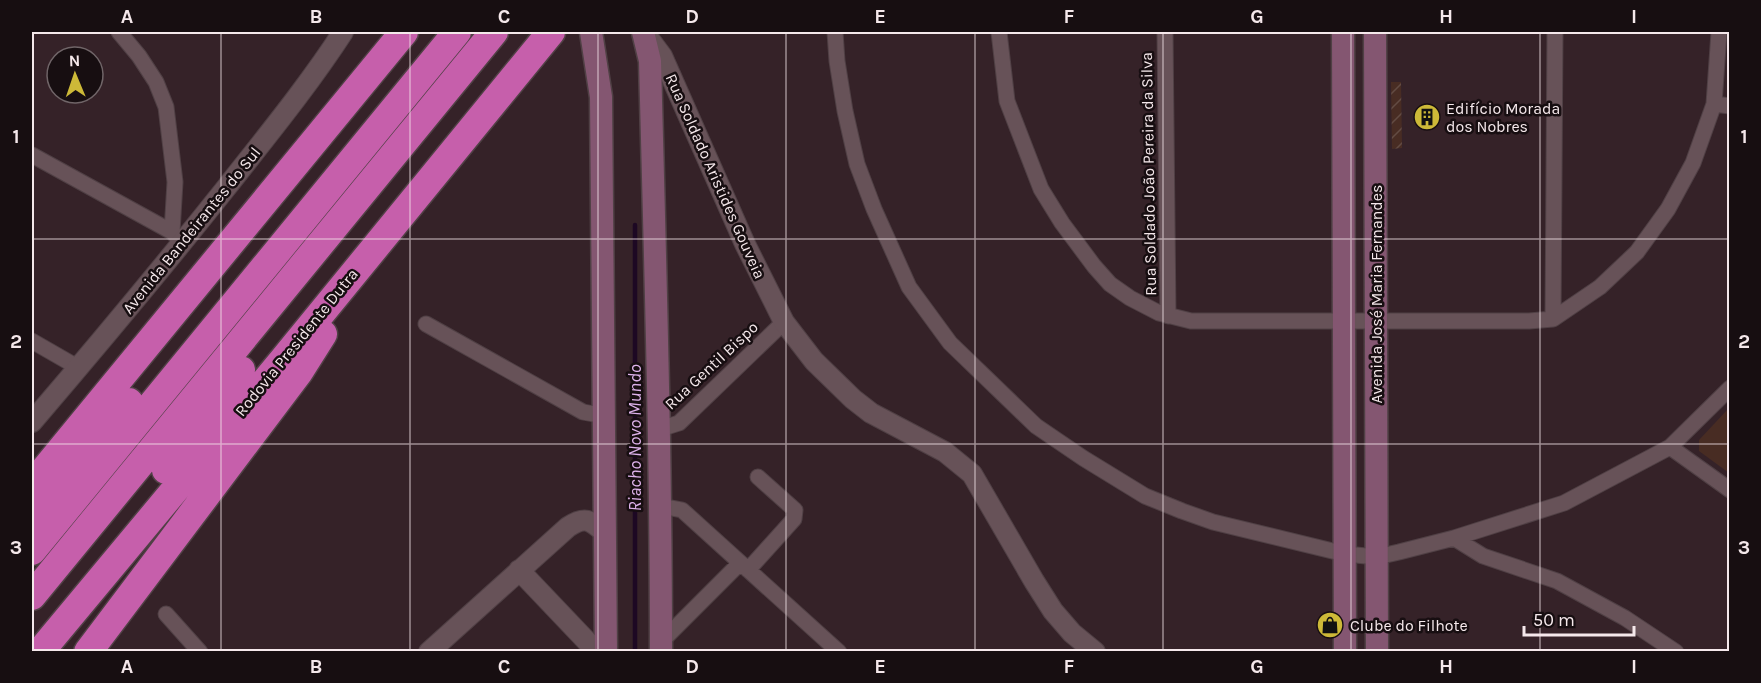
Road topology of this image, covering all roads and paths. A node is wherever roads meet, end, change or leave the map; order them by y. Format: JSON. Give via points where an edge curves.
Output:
{"nodes":[{"id":1,"x":119,"y":32,"type":"edge"},
{"id":2,"x":404,"y":32,"type":"edge"},
{"id":3,"x":457,"y":32,"type":"edge"},
{"id":4,"x":494,"y":32,"type":"edge"},
{"id":5,"x":591,"y":32,"type":"edge"},
{"id":6,"x":643,"y":32,"type":"edge"},
{"id":7,"x":835,"y":32,"type":"edge"},
{"id":8,"x":999,"y":32,"type":"edge"},
{"id":9,"x":1165,"y":32,"type":"edge"},
{"id":10,"x":1343,"y":32,"type":"edge"},
{"id":11,"x":1375,"y":32,"type":"edge"},
{"id":12,"x":1555,"y":32,"type":"edge"},
{"id":13,"x":1719,"y":32,"type":"edge"},
{"id":14,"x":337,"y":34,"type":"edge"},
{"id":15,"x":545,"y":38,"type":"edge"},
{"id":16,"x":1714,"y":104,"type":"junction"},
{"id":17,"x":1730,"y":106,"type":"edge"},
{"id":18,"x":32,"y":155,"type":"edge"},
{"id":19,"x":177,"y":237,"type":"junction"},
{"id":20,"x":275,"y":255,"type":"junction"},
{"id":21,"x":300,"y":269,"type":"junction"},
{"id":22,"x":342,"y":285,"type":"junction"},
{"id":23,"x":1168,"y":316,"type":"junction"},
{"id":24,"x":1553,"y":319,"type":"junction"},
{"id":25,"x":1344,"y":321,"type":"junction"},
{"id":26,"x":1376,"y":321,"type":"junction"},
{"id":27,"x":784,"y":322,"type":"junction"},
{"id":28,"x":426,"y":324,"type":"dead end"},
{"id":29,"x":32,"y":341,"type":"edge"},
{"id":30,"x":79,"y":368,"type":"junction"},
{"id":31,"x":1730,"y":388,"type":"edge"},
{"id":32,"x":604,"y":416,"type":"junction"},
{"id":33,"x":32,"y":422,"type":"edge"},
{"id":34,"x":660,"y":429,"type":"junction"},
{"id":35,"x":1670,"y":447,"type":"junction"},
{"id":36,"x":758,"y":477,"type":"dead end"},
{"id":37,"x":32,"y":485,"type":"edge"},
{"id":38,"x":1730,"y":490,"type":"edge"},
{"id":39,"x":661,"y":506,"type":"junction"},
{"id":40,"x":156,"y":511,"type":"junction"},
{"id":41,"x":32,"y":515,"type":"edge"},
{"id":42,"x":605,"y":533,"type":"junction"},
{"id":43,"x":1454,"y":538,"type":"junction"},
{"id":44,"x":32,"y":551,"type":"edge"},
{"id":45,"x":1345,"y":554,"type":"junction"},
{"id":46,"x":1377,"y":557,"type":"junction"},
{"id":47,"x":744,"y":566,"type":"junction"},
{"id":48,"x":519,"y":570,"type":"junction"},
{"id":49,"x":32,"y":596,"type":"edge"},
{"id":50,"x":166,"y":614,"type":"dead end"},
{"id":51,"x":661,"y":647,"type":"edge"},
{"id":52,"x":40,"y":651,"type":"edge"},
{"id":53,"x":88,"y":651,"type":"edge"},
{"id":54,"x":200,"y":651,"type":"edge"},
{"id":55,"x":429,"y":651,"type":"edge"},
{"id":56,"x":597,"y":651,"type":"edge"},
{"id":57,"x":606,"y":651,"type":"edge"},
{"id":58,"x":839,"y":651,"type":"edge"},
{"id":59,"x":1095,"y":651,"type":"edge"},
{"id":60,"x":1345,"y":651,"type":"edge"},
{"id":61,"x":1377,"y":651,"type":"edge"},
{"id":62,"x":1676,"y":651,"type":"edge"}],
"edges":[{"from":1,"to":19,"type":"street","via":[[150,73],[166,107]]},
{"from":2,"to":37,"type":"highway"},
{"from":3,"to":20,"type":"highway"},
{"from":4,"to":21,"type":"highway"},
{"from":5,"to":32,"type":"main road","via":[[601,97]]},
{"from":6,"to":27,"type":"street","name":"Rua Soldado Aristides Gouveia","via":[[662,56]]},
{"from":6,"to":34,"type":"main road","via":[[650,61]]},
{"from":7,"to":45,"type":"street","via":[[845,111],[857,164],[909,287],[950,343],[1036,426],[1145,496],[1213,522]]},
{"from":8,"to":23,"type":"street","via":[[1007,101],[1041,189],[1110,284]]},
{"from":9,"to":23,"type":"street","name":"Rua Soldado João Pereira da Silva"},
{"from":10,"to":25,"type":"main road","name":"Avenida José Maria Fernandes"},
{"from":11,"to":26,"type":"main road","name":"Avenida José Maria Fernandes"},
{"from":12,"to":24,"type":"street"},
{"from":13,"to":16,"type":"street"},
{"from":14,"to":19,"type":"street","name":"Avenida Bandeirantes do Sul","via":[[301,93]]},
{"from":15,"to":22,"type":"highway","name":"Rodovia Presidente Dutra"},
{"from":16,"to":17,"type":"street"},
{"from":16,"to":24,"type":"street","via":[[1693,163],[1668,209],[1637,252],[1600,286]]},
{"from":18,"to":19,"type":"street"},
{"from":19,"to":30,"type":"street","name":"Avenida Bandeirantes do Sul"},
{"from":20,"to":41,"type":"highway","via":[[244,272]]},
{"from":20,"to":44,"type":"highway"},
{"from":21,"to":40,"type":"highway","via":[[292,301],[159,480]]},
{"from":21,"to":49,"type":"highway"},
{"from":22,"to":40,"type":"highway","name":"Rodovia Presidente Dutra"},
{"from":22,"to":53,"type":"highway","via":[[330,322],[299,372]]},
{"from":23,"to":25,"type":"street","via":[[1191,321]]},
{"from":24,"to":26,"type":"street"},
{"from":25,"to":26,"type":"street"},
{"from":25,"to":45,"type":"main road","name":"Avenida José Maria Fernandes"},
{"from":26,"to":46,"type":"main road","name":"Avenida José Maria Fernandes"},
{"from":27,"to":34,"type":"street","name":"Rua Gentil Bispo","via":[[679,423]]},
{"from":27,"to":59,"type":"street","name":"Rua Soldado Aristides Gouveia","via":[[814,361],[853,399],[945,452],[972,474],[1053,611]]},
{"from":28,"to":32,"type":"street","via":[[582,412]]},
{"from":29,"to":30,"type":"street"},
{"from":30,"to":33,"type":"street","name":"Avenida Bandeirantes do Sul"},
{"from":31,"to":35,"type":"street"},
{"from":32,"to":42,"type":"main road"},
{"from":34,"to":39,"type":"main road"},
{"from":35,"to":38,"type":"street"},
{"from":35,"to":43,"type":"street","via":[[1564,503]]},
{"from":36,"to":47,"type":"street","via":[[796,514]]},
{"from":39,"to":47,"type":"street","via":[[682,510]]},
{"from":39,"to":51,"type":"main road"},
{"from":40,"to":52,"type":"highway","name":"Rodovia Presidente Dutra"},
{"from":42,"to":48,"type":"street","via":[[590,521],[578,521]]},
{"from":42,"to":57,"type":"main road"},
{"from":43,"to":46,"type":"street"},
{"from":43,"to":62,"type":"street","via":[[1483,556],[1557,580]]},
{"from":45,"to":46,"type":"street"},
{"from":45,"to":60,"type":"main road","name":"Avenida José Maria Fernandes"},
{"from":46,"to":61,"type":"main road","name":"Avenida José Maria Fernandes"},
{"from":47,"to":51,"type":"street"},
{"from":47,"to":58,"type":"street"},
{"from":48,"to":55,"type":"street"},
{"from":48,"to":56,"type":"street"},
{"from":50,"to":54,"type":"street"}]}
